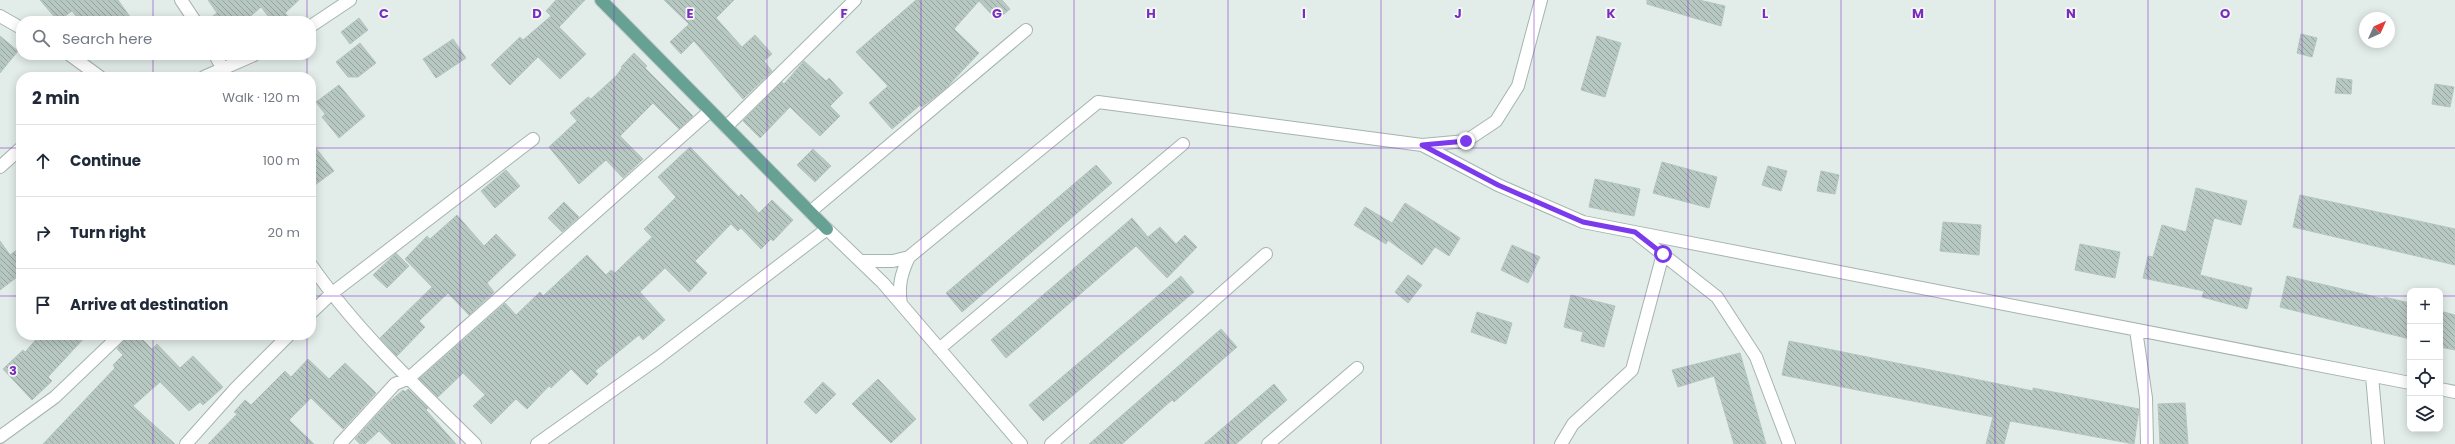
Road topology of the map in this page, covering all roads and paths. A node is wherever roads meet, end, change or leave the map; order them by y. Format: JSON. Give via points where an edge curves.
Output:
{"nodes":[{"id":1,"x":182,"y":0,"type":"edge"},
{"id":2,"x":350,"y":0,"type":"edge"},
{"id":3,"x":601,"y":0,"type":"edge"},
{"id":4,"x":855,"y":0,"type":"edge"},
{"id":5,"x":1542,"y":0,"type":"edge"},
{"id":6,"x":0,"y":16,"type":"edge"},
{"id":7,"x":192,"y":16,"type":"edge"},
{"id":8,"x":316,"y":23,"type":"edge"},
{"id":9,"x":16,"y":25,"type":"edge"},
{"id":10,"x":1026,"y":30,"type":"dead end"},
{"id":11,"x":77,"y":60,"type":"edge"},
{"id":12,"x":218,"y":60,"type":"edge"},
{"id":13,"x":243,"y":60,"type":"edge"},
{"id":14,"x":223,"y":69,"type":"junction"},
{"id":15,"x":92,"y":72,"type":"edge"},
{"id":16,"x":216,"y":72,"type":"edge"},
{"id":17,"x":710,"y":111,"type":"junction"},
{"id":18,"x":726,"y":127,"type":"junction"},
{"id":19,"x":534,"y":138,"type":"dead end"},
{"id":20,"x":1183,"y":144,"type":"dead end"},
{"id":21,"x":1422,"y":145,"type":"junction"},
{"id":22,"x":16,"y":153,"type":"edge"},
{"id":23,"x":0,"y":167,"type":"edge"},
{"id":24,"x":810,"y":212,"type":"junction"},
{"id":25,"x":827,"y":229,"type":"junction"},
{"id":26,"x":1635,"y":232,"type":"junction"},
{"id":27,"x":1266,"y":254,"type":"dead end"},
{"id":28,"x":1663,"y":254,"type":"junction"},
{"id":29,"x":909,"y":257,"type":"junction"},
{"id":30,"x":860,"y":261,"type":"junction"},
{"id":31,"x":316,"y":273,"type":"edge"},
{"id":32,"x":331,"y":294,"type":"junction"},
{"id":33,"x":901,"y":304,"type":"junction"},
{"id":34,"x":316,"y":308,"type":"edge"},
{"id":35,"x":2136,"y":330,"type":"junction"},
{"id":36,"x":115,"y":340,"type":"edge"},
{"id":37,"x":284,"y":340,"type":"edge"},
{"id":38,"x":939,"y":349,"type":"junction"},
{"id":39,"x":1357,"y":368,"type":"dead end"},
{"id":40,"x":2372,"y":376,"type":"junction"},
{"id":41,"x":408,"y":378,"type":"junction"},
{"id":42,"x":2407,"y":382,"type":"edge"},
{"id":43,"x":2443,"y":390,"type":"edge"},
{"id":44,"x":2455,"y":392,"type":"edge"},
{"id":45,"x":0,"y":437,"type":"edge"},
{"id":46,"x":192,"y":442,"type":"edge"},
{"id":47,"x":340,"y":444,"type":"edge"},
{"id":48,"x":475,"y":444,"type":"edge"},
{"id":49,"x":537,"y":444,"type":"edge"},
{"id":50,"x":1022,"y":444,"type":"edge"},
{"id":51,"x":1051,"y":444,"type":"edge"},
{"id":52,"x":1268,"y":444,"type":"edge"},
{"id":53,"x":1562,"y":444,"type":"edge"},
{"id":54,"x":1789,"y":444,"type":"edge"},
{"id":55,"x":2147,"y":444,"type":"edge"},
{"id":56,"x":2378,"y":444,"type":"edge"}],
"edges":[{"from":1,"to":7,"type":"street"},
{"from":2,"to":8,"type":"street"},
{"from":3,"to":17,"type":"main road"},
{"from":4,"to":18,"type":"street"},
{"from":5,"to":21,"type":"street","via":[[1518,86],[1496,121],[1466,141]]},
{"from":6,"to":9,"type":"street"},
{"from":10,"to":24,"type":"street"},
{"from":11,"to":15,"type":"street"},
{"from":12,"to":14,"type":"street"},
{"from":13,"to":14,"type":"street"},
{"from":14,"to":16,"type":"street"},
{"from":17,"to":18,"type":"main road"},
{"from":17,"to":41,"type":"street"},
{"from":18,"to":24,"type":"main road"},
{"from":19,"to":32,"type":"street"},
{"from":20,"to":38,"type":"street"},
{"from":21,"to":26,"type":"street","via":[[1498,185],[1583,222]]},
{"from":21,"to":29,"type":"street","via":[[1098,102]]},
{"from":22,"to":23,"type":"street"},
{"from":24,"to":25,"type":"main road"},
{"from":25,"to":30,"type":"street"},
{"from":25,"to":49,"type":"street","via":[[658,358]]},
{"from":26,"to":28,"type":"street"},
{"from":26,"to":35,"type":"street"},
{"from":27,"to":51,"type":"street"},
{"from":28,"to":53,"type":"street","via":[[1632,370],[1573,424]]},
{"from":28,"to":54,"type":"street","via":[[1717,297],[1756,357]]},
{"from":29,"to":30,"type":"street","via":[[893,261]]},
{"from":29,"to":33,"type":"street","via":[[901,275]]},
{"from":30,"to":33,"type":"street"},
{"from":31,"to":32,"type":"street"},
{"from":32,"to":34,"type":"street"},
{"from":32,"to":41,"type":"street"},
{"from":33,"to":38,"type":"street"},
{"from":35,"to":40,"type":"street"},
{"from":35,"to":55,"type":"street","via":[[2146,398]]},
{"from":36,"to":45,"type":"street","via":[[55,397]]},
{"from":37,"to":46,"type":"street","via":[[236,388]]},
{"from":38,"to":50,"type":"street"},
{"from":39,"to":52,"type":"street"},
{"from":40,"to":42,"type":"street"},
{"from":40,"to":56,"type":"street"},
{"from":41,"to":47,"type":"street","via":[[395,384]]},
{"from":41,"to":48,"type":"street"},
{"from":43,"to":44,"type":"street"}]}
